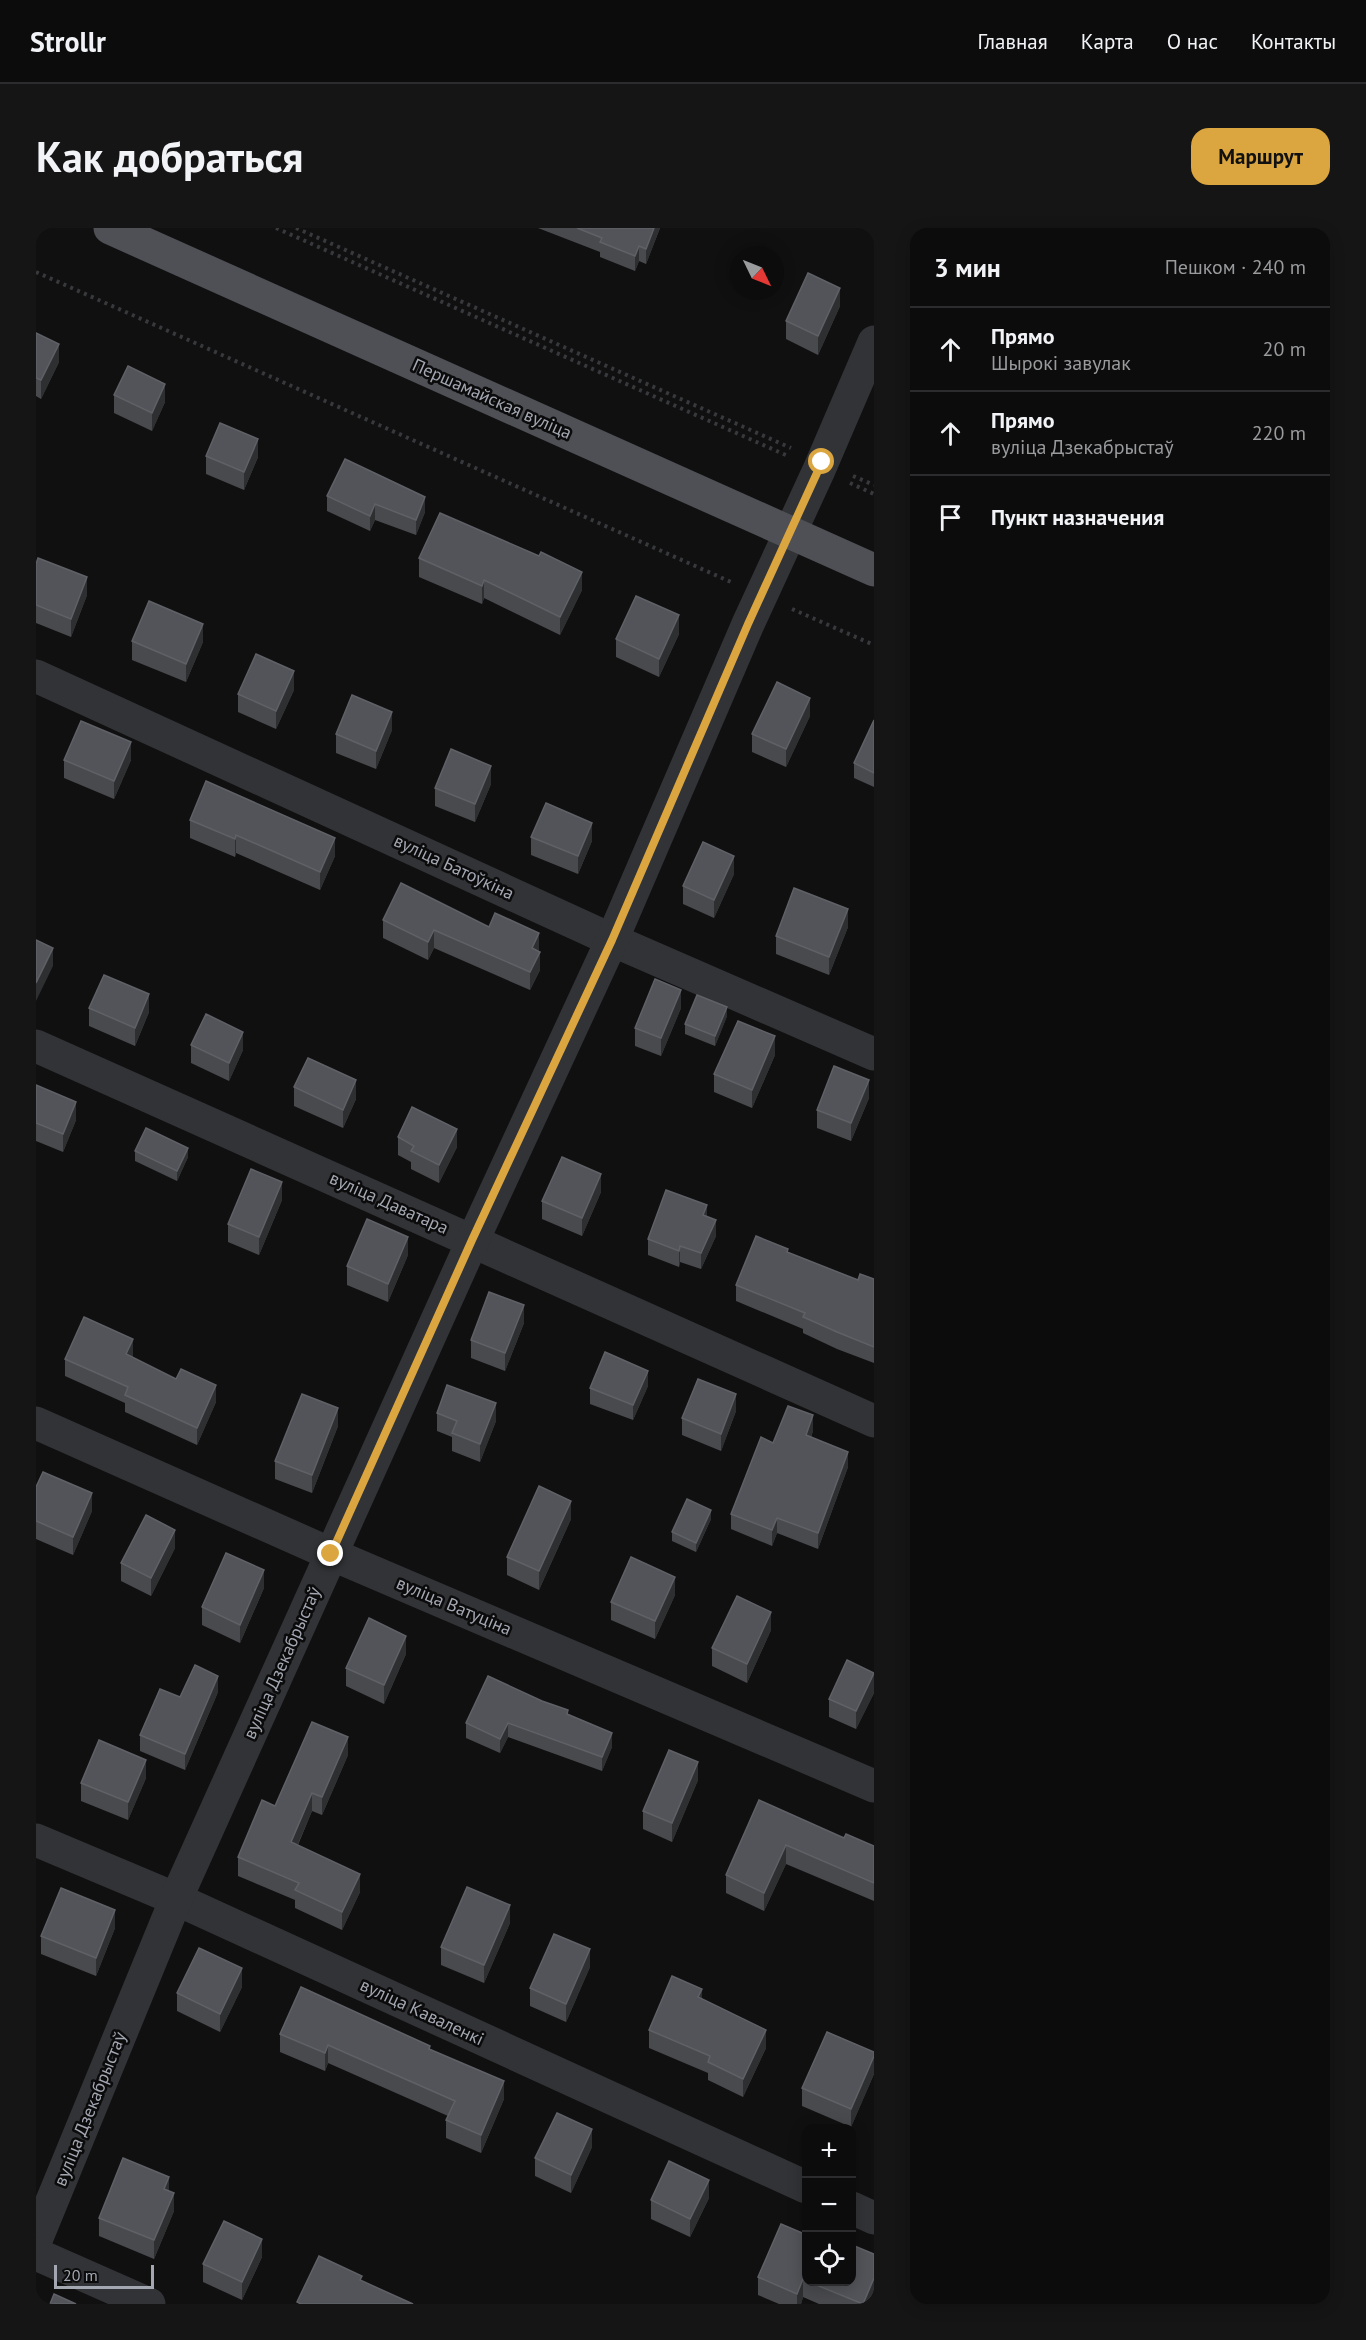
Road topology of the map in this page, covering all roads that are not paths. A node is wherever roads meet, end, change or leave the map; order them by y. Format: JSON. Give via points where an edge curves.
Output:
{"nodes":[{"id":1,"x":110,"y":228,"type":"edge"},
{"id":2,"x":874,"y":342,"type":"edge"},
{"id":3,"x":791,"y":533,"type":"junction"},
{"id":4,"x":874,"y":570,"type":"edge"},
{"id":5,"x":36,"y":676,"type":"edge"},
{"id":6,"x":612,"y":940,"type":"junction"},
{"id":7,"x":36,"y":1046,"type":"edge"},
{"id":8,"x":874,"y":1054,"type":"edge"},
{"id":9,"x":472,"y":1240,"type":"junction"},
{"id":10,"x":874,"y":1421,"type":"edge"},
{"id":11,"x":36,"y":1423,"type":"edge"},
{"id":12,"x":331,"y":1554,"type":"junction"},
{"id":13,"x":874,"y":1786,"type":"edge"},
{"id":14,"x":36,"y":1840,"type":"edge"},
{"id":15,"x":176,"y":1899,"type":"junction"},
{"id":16,"x":802,"y":2185,"type":"edge"},
{"id":17,"x":856,"y":2210,"type":"edge"},
{"id":18,"x":874,"y":2218,"type":"edge"},
{"id":19,"x":36,"y":2240,"type":"edge"},
{"id":20,"x":36,"y":2254,"type":"edge"},
{"id":21,"x":150,"y":2304,"type":"edge"}],
"edges":[{"from":1,"to":3,"type":"main road","name":"Першамайская вуліца"},
{"from":2,"to":3,"type":"street","name":"вуліца Дзекабрыстаў"},
{"from":3,"to":4,"type":"main road","name":"Першамайская вуліца"},
{"from":3,"to":6,"type":"street","name":"вуліца Дзекабрыстаў"},
{"from":5,"to":6,"type":"street","name":"вуліца Батоўкіна"},
{"from":6,"to":8,"type":"street","name":"вуліца Батоўкіна"},
{"from":6,"to":9,"type":"street","name":"вуліца Дзекабрыстаў"},
{"from":7,"to":9,"type":"street","name":"вуліца Даватара"},
{"from":9,"to":10,"type":"street","name":"вуліца Даватара"},
{"from":9,"to":12,"type":"street","name":"вуліца Дзекабрыстаў"},
{"from":11,"to":12,"type":"street","name":"вуліца Ватуціна"},
{"from":12,"to":13,"type":"street","name":"вуліца Ватуціна"},
{"from":12,"to":15,"type":"street","name":"вуліца Дзекабрыстаў"},
{"from":14,"to":15,"type":"street","name":"вуліца Каваленкі"},
{"from":15,"to":16,"type":"street","name":"вуліца Каваленкі"},
{"from":15,"to":19,"type":"street","name":"вуліца Дзекабрыстаў"},
{"from":17,"to":18,"type":"street"},
{"from":20,"to":21,"type":"street"}]}
